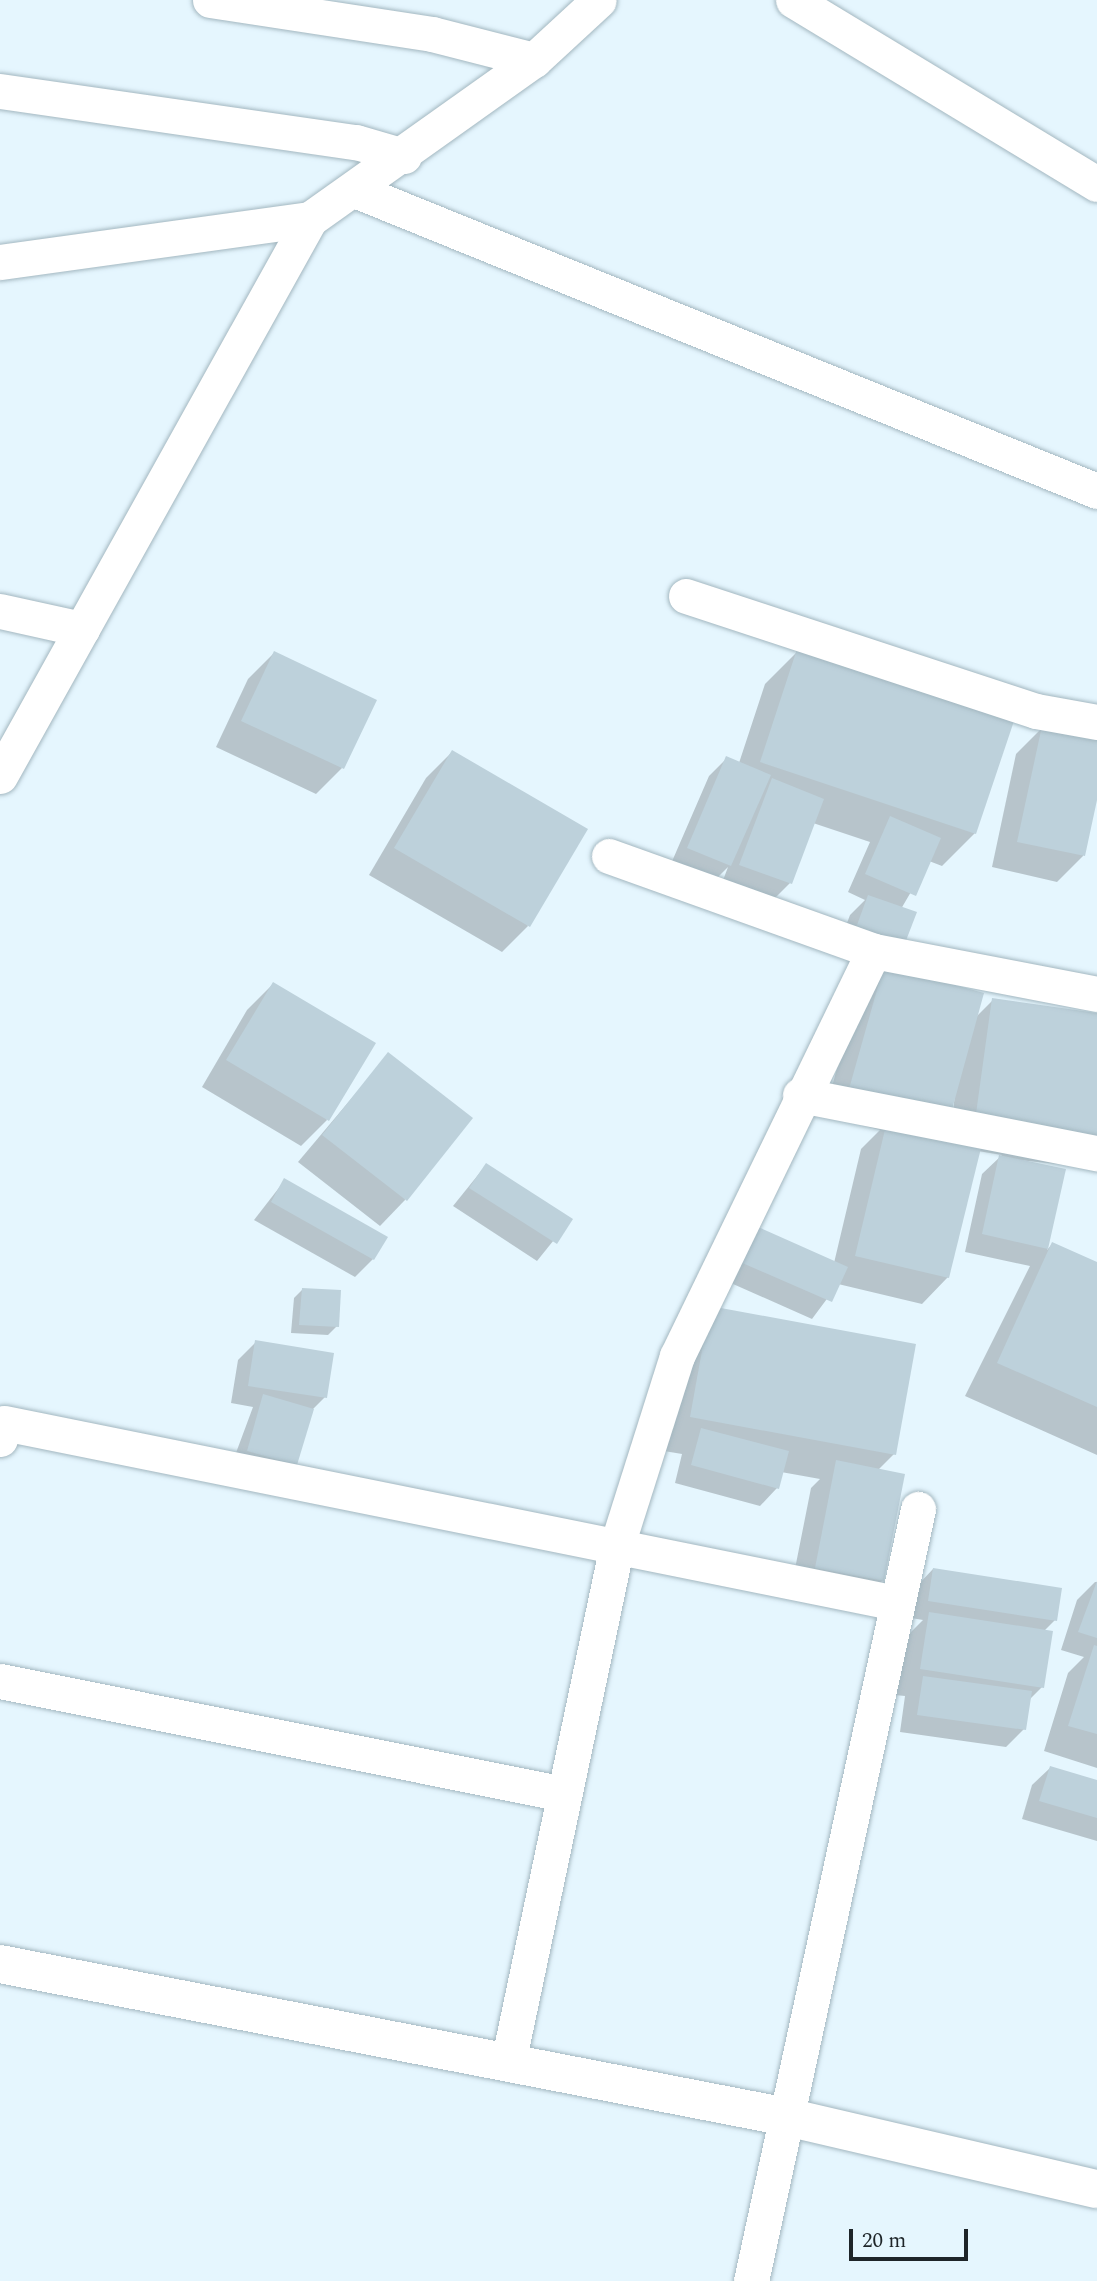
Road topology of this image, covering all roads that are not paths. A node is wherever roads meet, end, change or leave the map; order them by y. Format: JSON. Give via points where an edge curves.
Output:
{"nodes":[{"id":1,"x":210,"y":0,"type":"edge"},
{"id":2,"x":599,"y":0,"type":"edge"},
{"id":3,"x":793,"y":0,"type":"edge"},
{"id":4,"x":534,"y":60,"type":"junction"},
{"id":5,"x":0,"y":91,"type":"edge"},
{"id":6,"x":404,"y":156,"type":"junction"},
{"id":7,"x":1097,"y":184,"type":"edge"},
{"id":8,"x":357,"y":191,"type":"junction"},
{"id":9,"x":310,"y":219,"type":"junction"},
{"id":10,"x":0,"y":262,"type":"edge"},
{"id":11,"x":1097,"y":491,"type":"edge"},
{"id":12,"x":686,"y":596,"type":"dead end"},
{"id":13,"x":0,"y":611,"type":"edge"},
{"id":14,"x":82,"y":629,"type":"junction"},
{"id":15,"x":1097,"y":722,"type":"edge"},
{"id":16,"x":0,"y":775,"type":"edge"},
{"id":17,"x":609,"y":856,"type":"dead end"},
{"id":18,"x":874,"y":951,"type":"junction"},
{"id":19,"x":1097,"y":995,"type":"edge"},
{"id":20,"x":800,"y":1095,"type":"junction"},
{"id":21,"x":1097,"y":1153,"type":"edge"},
{"id":22,"x":0,"y":1439,"type":"edge"},
{"id":23,"x":918,"y":1509,"type":"dead end"},
{"id":24,"x":617,"y":1545,"type":"junction"},
{"id":25,"x":897,"y":1603,"type":"junction"},
{"id":26,"x":0,"y":1681,"type":"edge"},
{"id":27,"x":564,"y":1794,"type":"junction"},
{"id":28,"x":0,"y":1964,"type":"edge"},
{"id":29,"x":508,"y":2063,"type":"junction"},
{"id":30,"x":787,"y":2117,"type":"junction"},
{"id":31,"x":1097,"y":2189,"type":"edge"},
{"id":32,"x":751,"y":2281,"type":"edge"}],
"edges":[{"from":1,"to":4,"type":"street","via":[[432,34]]},
{"from":2,"to":4,"type":"street"},
{"from":3,"to":7,"type":"street"},
{"from":4,"to":6,"type":"street"},
{"from":5,"to":6,"type":"street","via":[[356,142]]},
{"from":6,"to":8,"type":"street"},
{"from":8,"to":9,"type":"street"},
{"from":8,"to":11,"type":"street"},
{"from":9,"to":10,"type":"street"},
{"from":9,"to":14,"type":"street"},
{"from":12,"to":15,"type":"street","via":[[1037,711]]},
{"from":13,"to":14,"type":"street"},
{"from":14,"to":16,"type":"street"},
{"from":17,"to":18,"type":"street"},
{"from":18,"to":19,"type":"street"},
{"from":18,"to":20,"type":"street"},
{"from":20,"to":21,"type":"street"},
{"from":20,"to":24,"type":"street","via":[[677,1356]]},
{"from":22,"to":24,"type":"street","via":[[4,1423]]},
{"from":23,"to":25,"type":"street"},
{"from":24,"to":25,"type":"street"},
{"from":24,"to":27,"type":"street"},
{"from":25,"to":30,"type":"street"},
{"from":26,"to":27,"type":"street"},
{"from":27,"to":29,"type":"street"},
{"from":28,"to":29,"type":"street"},
{"from":29,"to":30,"type":"street"},
{"from":30,"to":31,"type":"street"},
{"from":30,"to":32,"type":"street"}]}
